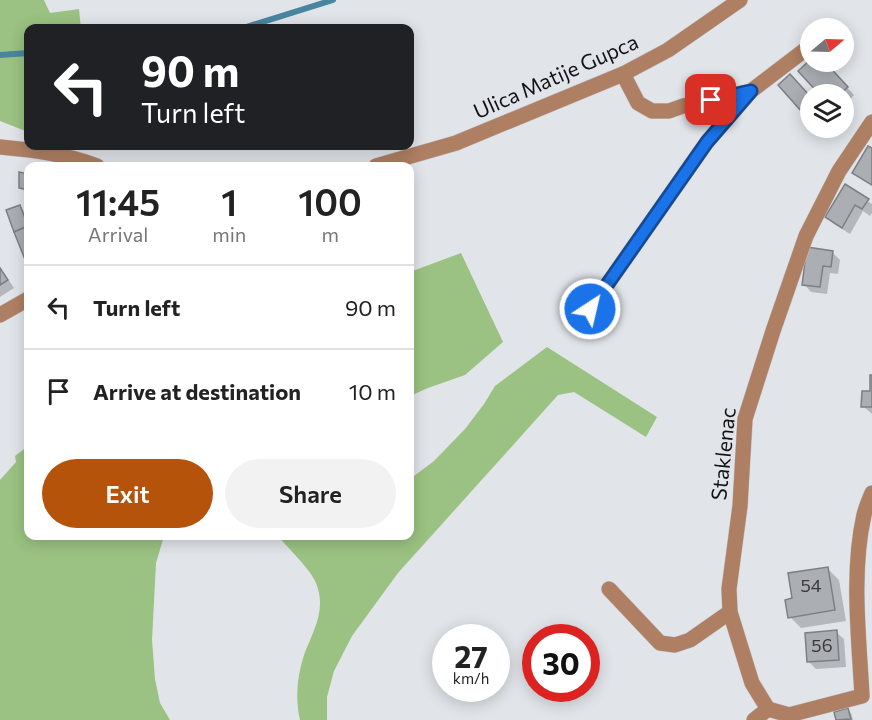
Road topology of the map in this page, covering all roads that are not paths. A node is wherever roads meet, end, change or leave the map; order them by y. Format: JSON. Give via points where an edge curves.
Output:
{"nodes":[{"id":1,"x":740,"y":0,"type":"edge"},
{"id":2,"x":800,"y":54,"type":"edge"},
{"id":3,"x":624,"y":74,"type":"junction"},
{"id":4,"x":751,"y":91,"type":"junction"},
{"id":5,"x":872,"y":122,"type":"edge"},
{"id":6,"x":0,"y":147,"type":"edge"},
{"id":7,"x":24,"y":149,"type":"edge"},
{"id":8,"x":30,"y":150,"type":"edge"},
{"id":9,"x":86,"y":162,"type":"edge"},
{"id":10,"x":390,"y":162,"type":"edge"},
{"id":11,"x":24,"y":301,"type":"edge"},
{"id":12,"x":590,"y":309,"type":"dead end"},
{"id":13,"x":0,"y":315,"type":"edge"},
{"id":14,"x":872,"y":493,"type":"edge"},
{"id":15,"x":609,"y":589,"type":"dead end"},
{"id":16,"x":730,"y":612,"type":"junction"},
{"id":17,"x":867,"y":696,"type":"edge"},
{"id":18,"x":768,"y":709,"type":"junction"},
{"id":19,"x":791,"y":717,"type":"edge"},
{"id":20,"x":754,"y":720,"type":"edge"}],
"edges":[{"from":1,"to":3,"type":"street","name":"Ulica Matije Gupca","via":[[668,50]]},
{"from":2,"to":4,"type":"street"},
{"from":3,"to":4,"type":"street","via":[[638,103],[652,111],[669,111]]},
{"from":3,"to":10,"type":"street","name":"Ulica Matije Gupca","via":[[456,143]]},
{"from":4,"to":12,"type":"street","via":[[707,142]]},
{"from":5,"to":16,"type":"street","name":"Staklenac","via":[[839,171],[806,236],[744,419]]},
{"from":6,"to":7,"type":"street"},
{"from":8,"to":9,"type":"street"},
{"from":11,"to":13,"type":"street"},
{"from":14,"to":17,"type":"street","via":[[864,513],[858,558],[857,611]]},
{"from":15,"to":16,"type":"street","via":[[660,643],[675,645],[690,640]]},
{"from":16,"to":18,"type":"street","name":"Staklenac","via":[[752,682]]},
{"from":17,"to":19,"type":"street"},
{"from":18,"to":19,"type":"street"},
{"from":18,"to":20,"type":"street"}]}
